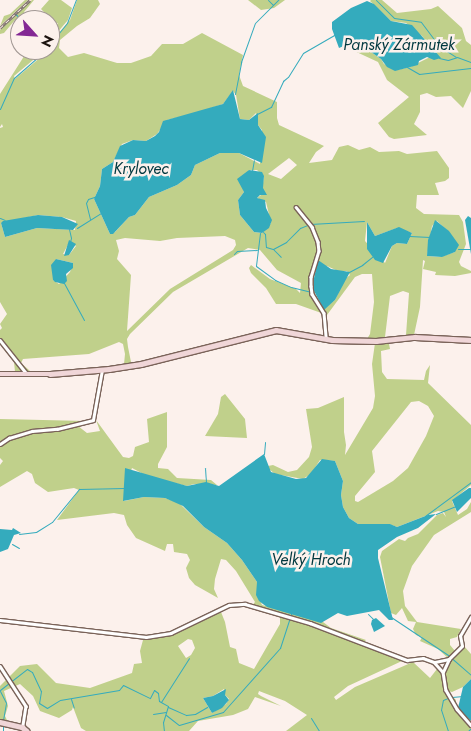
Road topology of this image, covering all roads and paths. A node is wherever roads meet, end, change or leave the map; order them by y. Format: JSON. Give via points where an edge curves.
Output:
{"nodes":[{"id":1,"x":296,"y":207,"type":"dead end"},
{"id":2,"x":0,"y":340,"type":"edge"},
{"id":3,"x":326,"y":340,"type":"junction"},
{"id":4,"x":471,"y":340,"type":"edge"},
{"id":5,"x":102,"y":370,"type":"junction"},
{"id":6,"x":0,"y":374,"type":"edge"},
{"id":7,"x":27,"y":374,"type":"junction"},
{"id":8,"x":0,"y":444,"type":"edge"},
{"id":9,"x":471,"y":617,"type":"edge"},
{"id":10,"x":0,"y":620,"type":"edge"},
{"id":11,"x":450,"y":658,"type":"junction"},
{"id":12,"x":434,"y":662,"type":"junction"},
{"id":13,"x":0,"y":666,"type":"edge"},
{"id":14,"x":443,"y":672,"type":"junction"},
{"id":15,"x":0,"y":722,"type":"edge"},
{"id":16,"x":471,"y":725,"type":"edge"},
{"id":17,"x":22,"y":727,"type":"junction"},
{"id":18,"x":27,"y":731,"type":"edge"}],
"edges":[{"from":1,"to":3,"type":"street","via":[[318,242],[311,286],[312,294],[324,313]]},
{"from":2,"to":7,"type":"street"},
{"from":3,"to":4,"type":"main road","via":[[376,341],[415,337]]},
{"from":3,"to":5,"type":"main road","via":[[276,330],[141,364]]},
{"from":5,"to":7,"type":"main road"},
{"from":5,"to":8,"type":"street","via":[[94,420],[9,438]]},
{"from":6,"to":7,"type":"main road"},
{"from":9,"to":11,"type":"street","via":[[460,636],[462,646]]},
{"from":10,"to":12,"type":"street","via":[[146,637],[171,633],[229,605],[245,604],[310,623],[406,660],[423,658]]},
{"from":11,"to":12,"type":"street"},
{"from":11,"to":14,"type":"street"},
{"from":12,"to":14,"type":"street"},
{"from":13,"to":17,"type":"street","via":[[26,706]]},
{"from":14,"to":16,"type":"street","via":[[446,690]]},
{"from":15,"to":17,"type":"main road"},
{"from":17,"to":18,"type":"main road"}]}
